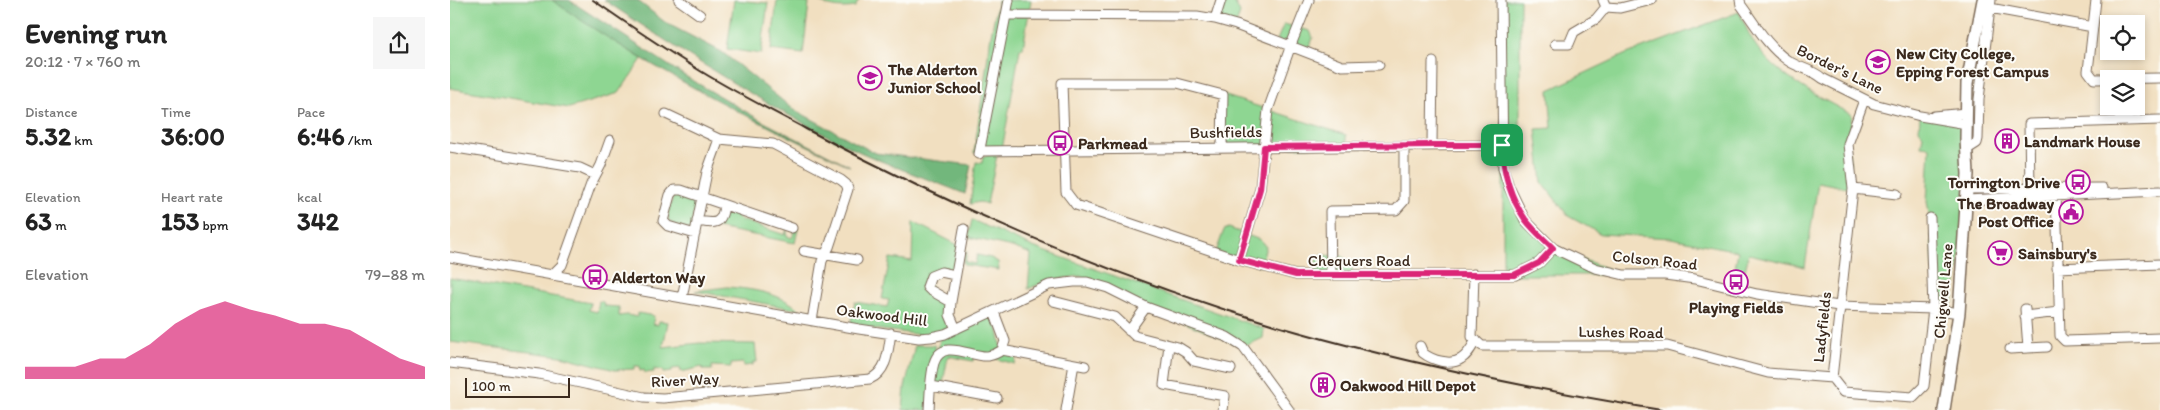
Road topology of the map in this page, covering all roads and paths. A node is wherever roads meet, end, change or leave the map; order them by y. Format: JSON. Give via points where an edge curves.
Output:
{"nodes":[{"id":1,"x":679,"y":0,"type":"edge"},
{"id":2,"x":1009,"y":0,"type":"edge"},
{"id":3,"x":1221,"y":0,"type":"edge"},
{"id":4,"x":1309,"y":0,"type":"edge"},
{"id":5,"x":1501,"y":0,"type":"edge"},
{"id":6,"x":1652,"y":0,"type":"edge"},
{"id":7,"x":1740,"y":0,"type":"edge"},
{"id":8,"x":2096,"y":0,"type":"edge"},
{"id":9,"x":1988,"y":3,"type":"edge"},
{"id":10,"x":1604,"y":4,"type":"edge"},
{"id":11,"x":700,"y":15,"type":"dead end"},
{"id":12,"x":1006,"y":15,"type":"junction"},
{"id":13,"x":1215,"y":19,"type":"junction"},
{"id":14,"x":2093,"y":27,"type":"junction"},
{"id":15,"x":1555,"y":44,"type":"dead end"},
{"id":16,"x":1291,"y":45,"type":"junction"},
{"id":17,"x":1433,"y":62,"type":"dead end"},
{"id":18,"x":1379,"y":65,"type":"dead end"},
{"id":19,"x":2160,"y":78,"type":"edge"},
{"id":20,"x":1864,"y":100,"type":"junction"},
{"id":21,"x":666,"y":114,"type":"dead end"},
{"id":22,"x":1970,"y":117,"type":"junction"},
{"id":23,"x":2160,"y":120,"type":"edge"},
{"id":24,"x":719,"y":138,"type":"junction"},
{"id":25,"x":610,"y":140,"type":"dead end"},
{"id":26,"x":1432,"y":145,"type":"junction"},
{"id":27,"x":1502,"y":145,"type":"junction"},
{"id":28,"x":450,"y":146,"type":"edge"},
{"id":29,"x":1222,"y":147,"type":"junction"},
{"id":30,"x":1264,"y":147,"type":"junction"},
{"id":31,"x":1404,"y":147,"type":"junction"},
{"id":32,"x":1065,"y":150,"type":"junction"},
{"id":33,"x":594,"y":175,"type":"junction"},
{"id":34,"x":2160,"y":186,"type":"edge"},
{"id":35,"x":1853,"y":190,"type":"junction"},
{"id":36,"x":2030,"y":190,"type":"junction"},
{"id":37,"x":2160,"y":191,"type":"edge"},
{"id":38,"x":2056,"y":192,"type":"junction"},
{"id":39,"x":1897,"y":194,"type":"dead end"},
{"id":40,"x":1966,"y":194,"type":"junction"},
{"id":41,"x":702,"y":198,"type":"junction"},
{"id":42,"x":724,"y":205,"type":"junction"},
{"id":43,"x":1930,"y":218,"type":"dead end"},
{"id":44,"x":697,"y":221,"type":"junction"},
{"id":45,"x":792,"y":228,"type":"dead end"},
{"id":46,"x":964,"y":229,"type":"dead end"},
{"id":47,"x":695,"y":234,"type":"junction"},
{"id":48,"x":1553,"y":248,"type":"junction"},
{"id":49,"x":804,"y":251,"type":"dead end"},
{"id":50,"x":825,"y":255,"type":"junction"},
{"id":51,"x":450,"y":257,"type":"edge"},
{"id":52,"x":857,"y":260,"type":"dead end"},
{"id":53,"x":1239,"y":260,"type":"junction"},
{"id":54,"x":2160,"y":264,"type":"edge"},
{"id":55,"x":2057,"y":268,"type":"junction"},
{"id":56,"x":1474,"y":274,"type":"junction"},
{"id":57,"x":552,"y":275,"type":"junction"},
{"id":58,"x":955,"y":275,"type":"junction"},
{"id":59,"x":1331,"y":275,"type":"junction"},
{"id":60,"x":682,"y":298,"type":"junction"},
{"id":61,"x":1053,"y":301,"type":"dead end"},
{"id":62,"x":951,"y":302,"type":"junction"},
{"id":63,"x":1840,"y":306,"type":"junction"},
{"id":64,"x":1146,"y":307,"type":"junction"},
{"id":65,"x":1933,"y":310,"type":"junction"},
{"id":66,"x":994,"y":312,"type":"junction"},
{"id":67,"x":2059,"y":312,"type":"junction"},
{"id":68,"x":1959,"y":313,"type":"junction"},
{"id":69,"x":812,"y":321,"type":"junction"},
{"id":70,"x":956,"y":329,"type":"junction"},
{"id":71,"x":1129,"y":331,"type":"junction"},
{"id":72,"x":891,"y":333,"type":"junction"},
{"id":73,"x":2160,"y":338,"type":"edge"},
{"id":74,"x":1476,"y":340,"type":"junction"},
{"id":75,"x":1170,"y":345,"type":"junction"},
{"id":76,"x":1420,"y":346,"type":"dead end"},
{"id":77,"x":2047,"y":347,"type":"dead end"},
{"id":78,"x":2028,"y":348,"type":"junction"},
{"id":79,"x":2010,"y":349,"type":"dead end"},
{"id":80,"x":1002,"y":350,"type":"junction"},
{"id":81,"x":450,"y":363,"type":"edge"},
{"id":82,"x":1074,"y":364,"type":"junction"},
{"id":83,"x":1086,"y":366,"type":"dead end"},
{"id":84,"x":1231,"y":369,"type":"dead end"},
{"id":85,"x":1832,"y":378,"type":"junction"},
{"id":86,"x":932,"y":386,"type":"junction"},
{"id":87,"x":996,"y":398,"type":"dead end"},
{"id":88,"x":929,"y":410,"type":"edge"},
{"id":89,"x":1066,"y":410,"type":"edge"},
{"id":90,"x":1223,"y":410,"type":"edge"},
{"id":91,"x":1289,"y":410,"type":"edge"},
{"id":92,"x":1944,"y":410,"type":"edge"}],
"edges":[{"from":1,"to":11,"type":"street"},
{"from":2,"to":12,"type":"street"},
{"from":3,"to":13,"type":"street"},
{"from":4,"to":16,"type":"street"},
{"from":5,"to":27,"type":"street","name":"Colson Road"},
{"from":6,"to":10,"type":"street","via":[[1620,8]]},
{"from":7,"to":20,"type":"street","name":"Border's Lane","via":[[1771,46],[1788,61]]},
{"from":8,"to":14,"type":"street"},
{"from":9,"to":14,"type":"street"},
{"from":9,"to":22,"type":"main road","name":"Chigwell Lane","via":[[1970,62]]},
{"from":10,"to":15,"type":"street","via":[[1596,19],[1574,32],[1569,44]]},
{"from":12,"to":13,"type":"street","via":[[1197,16]]},
{"from":12,"to":32,"type":"street","name":"Bushfields","via":[[979,153]]},
{"from":13,"to":16,"type":"street"},
{"from":14,"to":19,"type":"street","via":[[2088,71],[2094,79]]},
{"from":16,"to":18,"type":"street","via":[[1342,66]]},
{"from":16,"to":30,"type":"street","via":[[1268,110]]},
{"from":17,"to":26,"type":"street"},
{"from":20,"to":22,"type":"street","name":"Border's Lane","via":[[1926,117]]},
{"from":20,"to":35,"type":"street","name":"Ladyfields","via":[[1848,144]]},
{"from":21,"to":24,"type":"street"},
{"from":22,"to":40,"type":"main road","name":"Chigwell Lane"},
{"from":23,"to":36,"type":"street","via":[[2029,124]]},
{"from":24,"to":41,"type":"street"},
{"from":24,"to":50,"type":"street","via":[[773,144],[846,184],[848,189]]},
{"from":25,"to":33,"type":"street"},
{"from":26,"to":27,"type":"street","name":"Bushfields"},
{"from":26,"to":31,"type":"street","name":"Bushfields"},
{"from":27,"to":48,"type":"street","name":"Colson Road","via":[[1503,168],[1525,220]]},
{"from":28,"to":33,"type":"street","via":[[580,168]]},
{"from":29,"to":30,"type":"street","name":"Bushfields"},
{"from":29,"to":32,"type":"street","name":"Bushfields"},
{"from":29,"to":32,"type":"street","name":"Chequers Road","via":[[1223,96],[1178,83],[1062,83]]},
{"from":30,"to":31,"type":"street","name":"Bushfields"},
{"from":30,"to":53,"type":"street","via":[[1260,189]]},
{"from":31,"to":59,"type":"street","via":[[1404,201],[1396,210],[1330,211]]},
{"from":32,"to":53,"type":"street","name":"Chequers Road","via":[[1066,192],[1076,205]]},
{"from":33,"to":57,"type":"street","via":[[562,265]]},
{"from":34,"to":38,"type":"street"},
{"from":35,"to":39,"type":"street"},
{"from":35,"to":63,"type":"street","name":"Ladyfields"},
{"from":36,"to":38,"type":"street"},
{"from":36,"to":40,"type":"street"},
{"from":37,"to":38,"type":"street"},
{"from":38,"to":40,"type":"street"},
{"from":38,"to":55,"type":"street"},
{"from":40,"to":68,"type":"main road","name":"Chigwell Lane"},
{"from":41,"to":42,"type":"street"},
{"from":41,"to":44,"type":"street"},
{"from":41,"to":47,"type":"street","via":[[674,190],[664,215],[663,221],[668,226]]},
{"from":42,"to":44,"type":"street","via":[[723,215],[717,222]]},
{"from":42,"to":45,"type":"street"},
{"from":43,"to":65,"type":"street","name":"Ladyfields"},
{"from":44,"to":47,"type":"street"},
{"from":46,"to":58,"type":"street"},
{"from":47,"to":60,"type":"street"},
{"from":48,"to":56,"type":"street","name":"Chequers Road","via":[[1539,263],[1514,275]]},
{"from":48,"to":63,"type":"street","name":"Colson Road","via":[[1595,268],[1624,275],[1695,279],[1757,294]]},
{"from":49,"to":50,"type":"street"},
{"from":50,"to":52,"type":"street"},
{"from":50,"to":69,"type":"street"},
{"from":51,"to":57,"type":"street","name":"Oakwood Hill"},
{"from":53,"to":59,"type":"street","name":"Chequers Road","via":[[1296,275]]},
{"from":54,"to":55,"type":"street"},
{"from":55,"to":67,"type":"street"},
{"from":56,"to":59,"type":"street","name":"Chequers Road"},
{"from":56,"to":74,"type":"street","via":[[1472,337]]},
{"from":57,"to":60,"type":"street","name":"Oakwood Hill"},
{"from":58,"to":62,"type":"street"},
{"from":58,"to":62,"type":"street","via":[[941,272],[931,276],[928,282],[930,290]]},
{"from":60,"to":69,"type":"street","name":"Oakwood Hill"},
{"from":61,"to":71,"type":"street","via":[[1115,317]]},
{"from":62,"to":70,"type":"street","via":[[950,315]]},
{"from":63,"to":65,"type":"street","name":"Colson Road"},
{"from":63,"to":85,"type":"street","name":"Ladyfields"},
{"from":64,"to":66,"type":"street","name":"Oakwood Hill","via":[[1108,288],[1074,282],[1049,285]]},
{"from":64,"to":71,"type":"street"},
{"from":64,"to":91,"type":"street","name":"Oakwood Hill","via":[[1227,337],[1243,347]]},
{"from":65,"to":68,"type":"street","name":"Colson Road"},
{"from":65,"to":85,"type":"street","name":"Ladyfields","via":[[1924,386],[1913,397],[1843,392]]},
{"from":66,"to":70,"type":"street","name":"Oakwood Hill"},
{"from":66,"to":80,"type":"street","via":[[1005,341]]},
{"from":67,"to":73,"type":"street","via":[[2060,336],[2065,341]]},
{"from":67,"to":78,"type":"street","via":[[2025,313]]},
{"from":68,"to":92,"type":"main road","name":"Chigwell Lane"},
{"from":69,"to":72,"type":"street","name":"Oakwood Hill"},
{"from":70,"to":72,"type":"street","name":"Oakwood Hill","via":[[931,338]]},
{"from":71,"to":75,"type":"street","via":[[1135,336]]},
{"from":72,"to":81,"type":"street","name":"River Way","via":[[883,368],[870,379],[663,398],[644,397],[538,374]]},
{"from":74,"to":76,"type":"street","via":[[1459,361],[1436,360],[1423,354]]},
{"from":74,"to":85,"type":"street","name":"Lushes Road","via":[[1482,346],[1667,346],[1768,373]]},
{"from":75,"to":84,"type":"street","via":[[1186,352],[1194,360]]},
{"from":75,"to":90,"type":"street","via":[[1164,385],[1225,396]]},
{"from":77,"to":78,"type":"street"},
{"from":78,"to":79,"type":"street"},
{"from":80,"to":82,"type":"street"},
{"from":80,"to":86,"type":"street","via":[[986,356],[947,350],[936,358]]},
{"from":82,"to":83,"type":"street"},
{"from":82,"to":89,"type":"street"},
{"from":86,"to":87,"type":"street"},
{"from":86,"to":88,"type":"street"}]}
